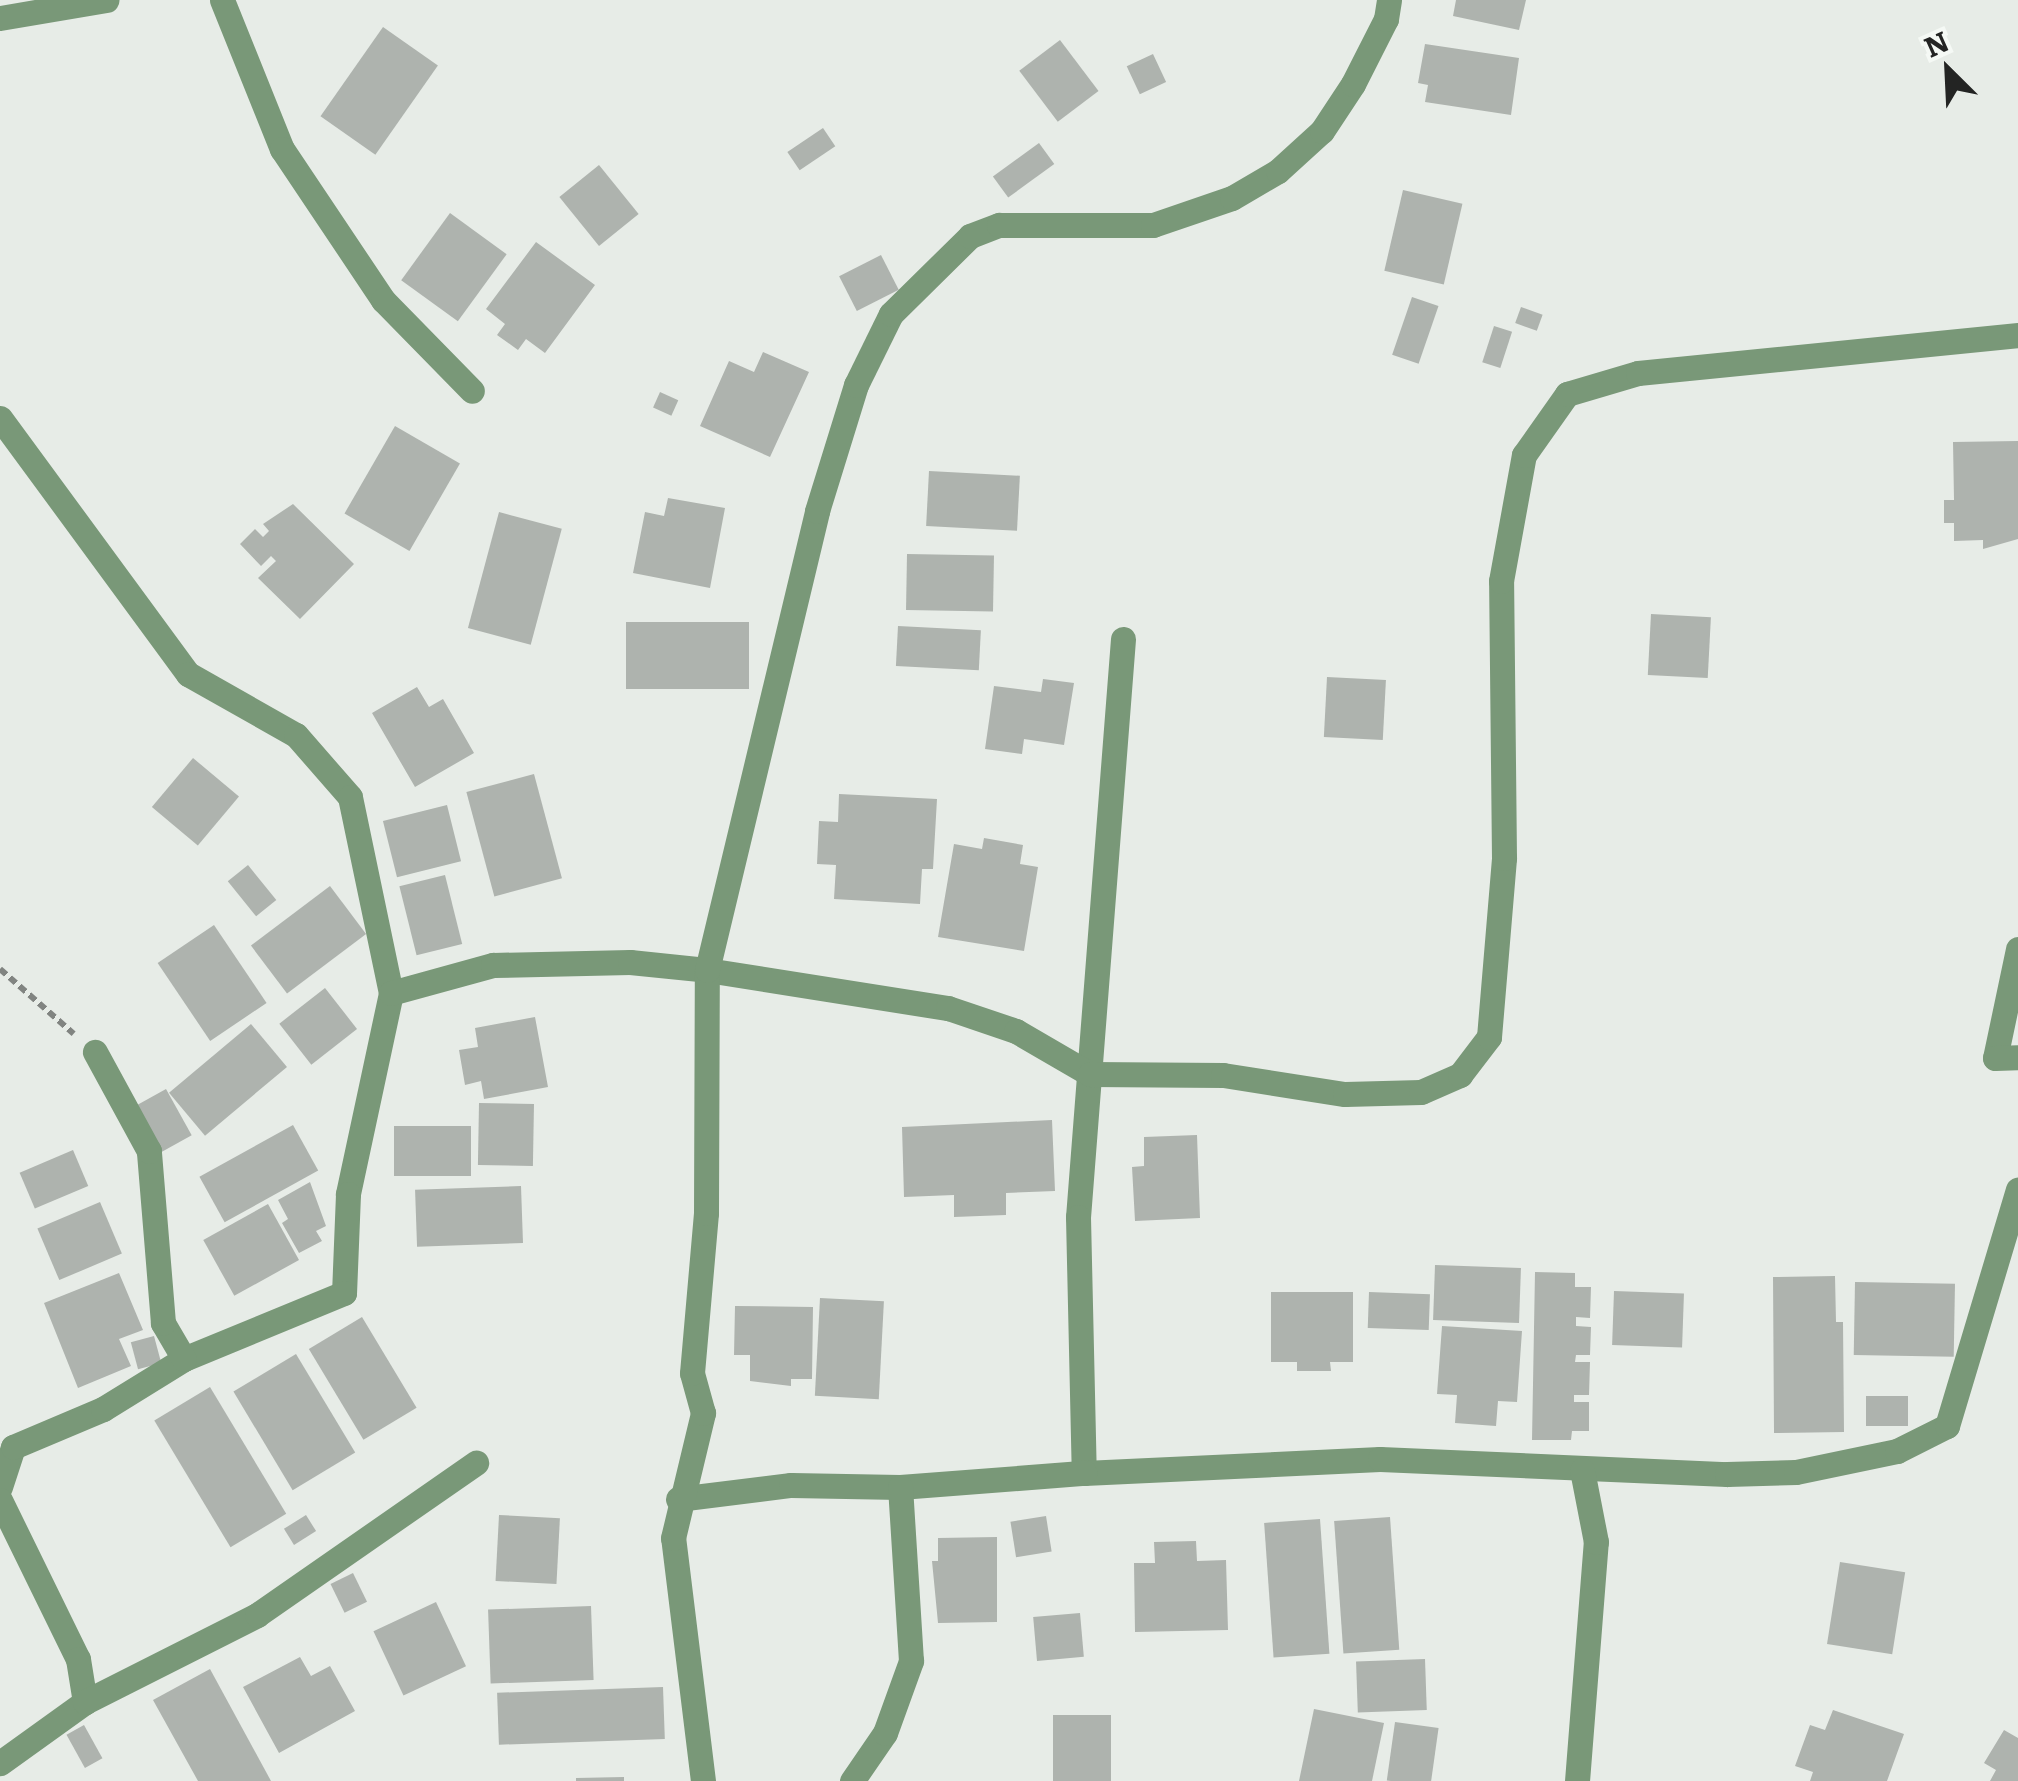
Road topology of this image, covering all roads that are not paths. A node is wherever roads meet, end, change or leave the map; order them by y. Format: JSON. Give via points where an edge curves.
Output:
{"nodes":[{"id":1,"x":106,"y":0,"type":"edge"},
{"id":2,"x":222,"y":0,"type":"edge"},
{"id":3,"x":1388,"y":0,"type":"edge"},
{"id":4,"x":0,"y":18,"type":"edge"},
{"id":5,"x":2018,"y":335,"type":"edge"},
{"id":6,"x":472,"y":391,"type":"dead end"},
{"id":7,"x":0,"y":418,"type":"edge"},
{"id":8,"x":1123,"y":638,"type":"dead end"},
{"id":9,"x":2018,"y":949,"type":"edge"},
{"id":10,"x":708,"y":970,"type":"junction"},
{"id":11,"x":391,"y":992,"type":"junction"},
{"id":12,"x":95,"y":1052,"type":"road end"},
{"id":13,"x":2018,"y":1057,"type":"edge"},
{"id":14,"x":1090,"y":1074,"type":"junction"},
{"id":15,"x":2018,"y":1190,"type":"edge"},
{"id":16,"x":184,"y":1359,"type":"junction"},
{"id":17,"x":476,"y":1462,"type":"dead end"},
{"id":18,"x":1582,"y":1470,"type":"junction"},
{"id":19,"x":1084,"y":1472,"type":"junction"},
{"id":20,"x":0,"y":1487,"type":"edge"},
{"id":21,"x":900,"y":1487,"type":"junction"},
{"id":22,"x":678,"y":1499,"type":"junction"},
{"id":23,"x":0,"y":1500,"type":"edge"},
{"id":24,"x":85,"y":1702,"type":"junction"},
{"id":25,"x":0,"y":1763,"type":"edge"},
{"id":26,"x":703,"y":1781,"type":"edge"},
{"id":27,"x":852,"y":1781,"type":"edge"},
{"id":28,"x":1578,"y":1781,"type":"edge"}],
"edges":[{"from":1,"to":4,"type":"street"},
{"from":2,"to":6,"type":"street","via":[[282,149],[384,300]]},
{"from":3,"to":10,"type":"street","via":[[1386,19],[1353,84],[1322,131],[1278,171],[1232,198],[1153,225],[999,225],[970,236],[890,314],[856,385],[817,511]]},
{"from":5,"to":14,"type":"street","via":[[1638,373],[1567,394],[1524,455],[1501,580],[1504,858],[1489,1037],[1460,1074],[1421,1092],[1345,1094],[1223,1075]]},
{"from":7,"to":11,"type":"street","via":[[188,674],[296,736],[350,798]]},
{"from":8,"to":14,"type":"street"},
{"from":9,"to":13,"type":"street","via":[[1995,1058]]},
{"from":10,"to":11,"type":"street","via":[[630,962],[493,965]]},
{"from":10,"to":14,"type":"street","via":[[948,1008],[1016,1031]]},
{"from":10,"to":22,"type":"street","via":[[706,1212],[692,1372],[703,1413],[693,1468]]},
{"from":11,"to":16,"type":"street","via":[[348,1194],[344,1293]]},
{"from":12,"to":16,"type":"street","via":[[149,1151],[163,1323]]},
{"from":14,"to":19,"type":"street","via":[[1078,1217]]},
{"from":15,"to":18,"type":"street","via":[[1946,1426],[1896,1451],[1796,1472]]},
{"from":16,"to":20,"type":"street","via":[[103,1408],[13,1447]]},
{"from":17,"to":24,"type":"street","via":[[257,1614]]},
{"from":18,"to":19,"type":"street","via":[[1380,1459]]},
{"from":18,"to":28,"type":"street","via":[[1596,1542]]},
{"from":19,"to":21,"type":"street"},
{"from":21,"to":22,"type":"street","via":[[791,1485]]},
{"from":21,"to":27,"type":"street","via":[[911,1660],[886,1733]]},
{"from":22,"to":26,"type":"street","via":[[672,1538]]},
{"from":23,"to":24,"type":"street","via":[[78,1659]]},
{"from":24,"to":25,"type":"street"}]}
